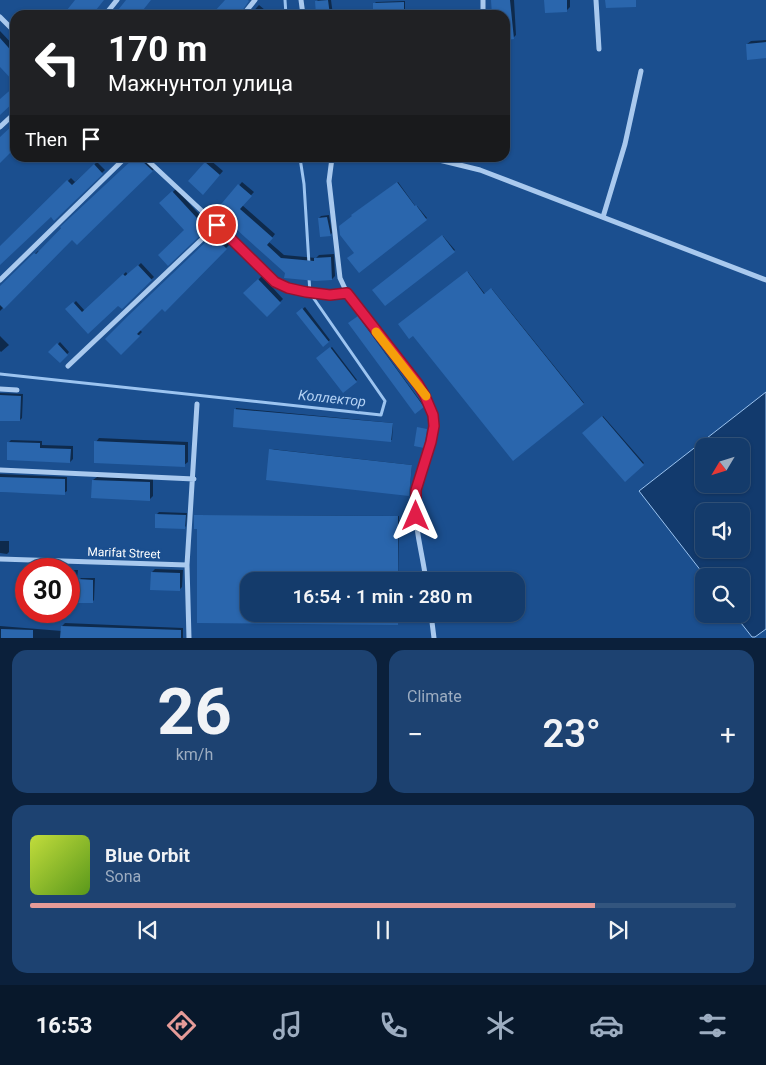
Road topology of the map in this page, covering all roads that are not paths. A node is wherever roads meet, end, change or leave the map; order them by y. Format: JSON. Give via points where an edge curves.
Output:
{"nodes":[{"id":1,"x":117,"y":0,"type":"edge"},
{"id":2,"x":255,"y":0,"type":"edge"},
{"id":3,"x":596,"y":0,"type":"edge"},
{"id":4,"x":109,"y":10,"type":"edge"},
{"id":5,"x":247,"y":10,"type":"edge"},
{"id":6,"x":0,"y":17,"type":"edge"},
{"id":7,"x":10,"y":27,"type":"edge"},
{"id":8,"x":599,"y":49,"type":"dead end"},
{"id":9,"x":641,"y":71,"type":"dead end"},
{"id":10,"x":10,"y":118,"type":"edge"},
{"id":11,"x":0,"y":127,"type":"edge"},
{"id":12,"x":121,"y":162,"type":"edge"},
{"id":13,"x":149,"y":162,"type":"edge"},
{"id":14,"x":331,"y":162,"type":"edge"},
{"id":15,"x":447,"y":162,"type":"edge"},
{"id":16,"x":602,"y":217,"type":"junction"},
{"id":17,"x":217,"y":225,"type":"junction"},
{"id":18,"x":0,"y":280,"type":"edge"},
{"id":19,"x":766,"y":280,"type":"edge"},
{"id":20,"x":347,"y":293,"type":"junction"},
{"id":21,"x":68,"y":366,"type":"dead end"},
{"id":22,"x":0,"y":389,"type":"edge"},
{"id":23,"x":17,"y":390,"type":"dead end"},
{"id":24,"x":197,"y":404,"type":"dead end"},
{"id":25,"x":0,"y":470,"type":"edge"},
{"id":26,"x":194,"y":479,"type":"junction"},
{"id":27,"x":0,"y":559,"type":"edge"},
{"id":28,"x":187,"y":565,"type":"junction"},
{"id":29,"x":425,"y":572,"type":"edge"},
{"id":30,"x":432,"y":622,"type":"edge"},
{"id":31,"x":188,"y":638,"type":"edge"},
{"id":32,"x":434,"y":638,"type":"edge"}],
"edges":[{"from":1,"to":4,"type":"street"},
{"from":2,"to":5,"type":"street"},
{"from":3,"to":8,"type":"street"},
{"from":6,"to":7,"type":"street"},
{"from":9,"to":16,"type":"street","via":[[625,144]]},
{"from":10,"to":11,"type":"street"},
{"from":12,"to":18,"type":"street"},
{"from":13,"to":17,"type":"street"},
{"from":14,"to":20,"type":"street","via":[[329,181],[340,278]]},
{"from":15,"to":16,"type":"street","via":[[480,170]]},
{"from":16,"to":19,"type":"street"},
{"from":17,"to":20,"type":"street","via":[[275,282],[306,292]]},
{"from":17,"to":21,"type":"street"},
{"from":20,"to":29,"type":"street","via":[[418,384],[433,415],[434,426],[415,504]]},
{"from":22,"to":23,"type":"street"},
{"from":24,"to":26,"type":"street"},
{"from":25,"to":26,"type":"street"},
{"from":26,"to":28,"type":"street"},
{"from":27,"to":28,"type":"street","name":"Marifat Street"},
{"from":28,"to":31,"type":"street"},
{"from":30,"to":32,"type":"street"}]}
